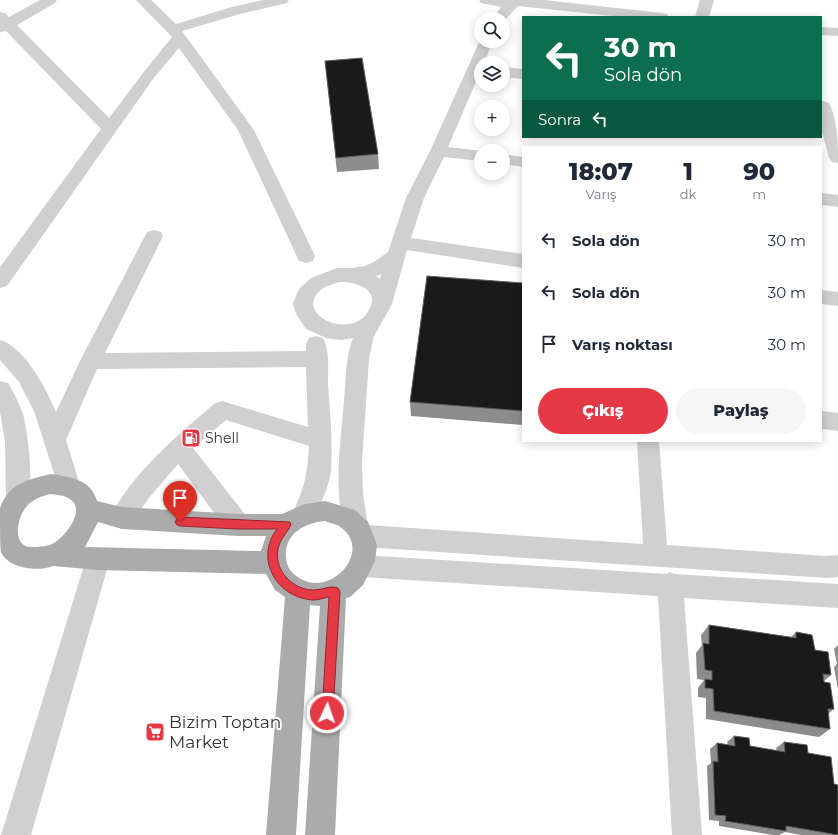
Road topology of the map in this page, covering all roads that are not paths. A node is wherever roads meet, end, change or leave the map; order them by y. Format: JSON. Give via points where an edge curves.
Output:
{"nodes":[{"id":1,"x":50,"y":0,"type":"edge"},
{"id":2,"x":143,"y":0,"type":"edge"},
{"id":3,"x":282,"y":0,"type":"edge"},
{"id":4,"x":485,"y":0,"type":"edge"},
{"id":5,"x":514,"y":0,"type":"edge"},
{"id":6,"x":707,"y":0,"type":"edge"},
{"id":7,"x":491,"y":12,"type":"edge"},
{"id":8,"x":505,"y":12,"type":"edge"},
{"id":9,"x":653,"y":16,"type":"edge"},
{"id":10,"x":702,"y":16,"type":"edge"},
{"id":11,"x":3,"y":22,"type":"edge"},
{"id":12,"x":822,"y":31,"type":"edge"},
{"id":13,"x":838,"y":32,"type":"edge"},
{"id":14,"x":176,"y":34,"type":"junction"},
{"id":15,"x":510,"y":73,"type":"edge"},
{"id":16,"x":474,"y":74,"type":"edge"},
{"id":17,"x":522,"y":74,"type":"edge"},
{"id":18,"x":827,"y":107,"type":"edge"},
{"id":19,"x":110,"y":128,"type":"junction"},
{"id":20,"x":438,"y":151,"type":"junction"},
{"id":21,"x":474,"y":155,"type":"edge"},
{"id":22,"x":838,"y":158,"type":"edge"},
{"id":23,"x":510,"y":160,"type":"edge"},
{"id":24,"x":522,"y":162,"type":"edge"},
{"id":25,"x":822,"y":199,"type":"edge"},
{"id":26,"x":838,"y":201,"type":"edge"},
{"id":27,"x":154,"y":236,"type":"dead end"},
{"id":28,"x":398,"y":249,"type":"junction"},
{"id":29,"x":306,"y":256,"type":"junction"},
{"id":30,"x":522,"y":261,"type":"edge"},
{"id":31,"x":344,"y":275,"type":"junction"},
{"id":32,"x":0,"y":282,"type":"edge"},
{"id":33,"x":306,"y":293,"type":"junction"},
{"id":34,"x":822,"y":297,"type":"edge"},
{"id":35,"x":838,"y":299,"type":"edge"},
{"id":36,"x":382,"y":304,"type":"junction"},
{"id":37,"x":310,"y":322,"type":"junction"},
{"id":38,"x":371,"y":323,"type":"junction"},
{"id":39,"x":0,"y":348,"type":"edge"},
{"id":40,"x":317,"y":358,"type":"junction"},
{"id":41,"x":90,"y":362,"type":"junction"},
{"id":42,"x":0,"y":389,"type":"edge"},
{"id":43,"x":822,"y":420,"type":"edge"},
{"id":44,"x":838,"y":422,"type":"edge"},
{"id":45,"x":55,"y":439,"type":"junction"},
{"id":46,"x":320,"y":440,"type":"junction"},
{"id":47,"x":648,"y":442,"type":"edge"},
{"id":48,"x":179,"y":447,"type":"junction"},
{"id":49,"x":68,"y":485,"type":"junction"},
{"id":50,"x":10,"y":504,"type":"edge"},
{"id":51,"x":89,"y":509,"type":"junction"},
{"id":52,"x":122,"y":518,"type":"junction"},
{"id":53,"x":296,"y":519,"type":"junction"},
{"id":54,"x":238,"y":525,"type":"junction"},
{"id":55,"x":360,"y":530,"type":"junction"},
{"id":56,"x":7,"y":552,"type":"edge"},
{"id":57,"x":52,"y":555,"type":"junction"},
{"id":58,"x":656,"y":556,"type":"junction"},
{"id":59,"x":98,"y":559,"type":"junction"},
{"id":60,"x":273,"y":563,"type":"junction"},
{"id":61,"x":362,"y":566,"type":"junction"},
{"id":62,"x":838,"y":566,"type":"edge"},
{"id":63,"x":670,"y":584,"type":"junction"},
{"id":64,"x":298,"y":591,"type":"junction"},
{"id":65,"x":334,"y":592,"type":"junction"},
{"id":66,"x":838,"y":596,"type":"edge"},
{"id":67,"x":16,"y":835,"type":"edge"},
{"id":68,"x":281,"y":835,"type":"edge"},
{"id":69,"x":320,"y":835,"type":"edge"},
{"id":70,"x":686,"y":835,"type":"edge"}],
"edges":[{"from":1,"to":11,"type":"street"},
{"from":2,"to":14,"type":"street"},
{"from":3,"to":14,"type":"street","via":[[237,10]]},
{"from":4,"to":5,"type":"street","via":[[501,3]]},
{"from":4,"to":7,"type":"street"},
{"from":5,"to":8,"type":"street"},
{"from":5,"to":9,"type":"street"},
{"from":6,"to":10,"type":"street"},
{"from":11,"to":19,"type":"street"},
{"from":12,"to":13,"type":"street"},
{"from":14,"to":19,"type":"street"},
{"from":14,"to":29,"type":"street","via":[[246,130]]},
{"from":15,"to":17,"type":"street"},
{"from":16,"to":20,"type":"street"},
{"from":18,"to":22,"type":"street"},
{"from":19,"to":32,"type":"street"},
{"from":20,"to":21,"type":"street"},
{"from":20,"to":28,"type":"street","via":[[415,198]]},
{"from":23,"to":24,"type":"street"},
{"from":25,"to":26,"type":"street"},
{"from":27,"to":41,"type":"street"},
{"from":28,"to":30,"type":"street"},
{"from":28,"to":31,"type":"street","via":[[384,266],[371,272]]},
{"from":28,"to":36,"type":"street"},
{"from":29,"to":31,"type":"street","via":[[324,272]]},
{"from":29,"to":33,"type":"street"},
{"from":31,"to":33,"type":"street","via":[[319,281]]},
{"from":31,"to":36,"type":"street","via":[[371,282],[379,292]]},
{"from":33,"to":37,"type":"street","via":[[303,308]]},
{"from":34,"to":35,"type":"street"},
{"from":36,"to":38,"type":"street","via":[[379,314]]},
{"from":37,"to":38,"type":"street","via":[[332,332],[360,329]]},
{"from":37,"to":40,"type":"street"},
{"from":38,"to":55,"type":"street","via":[[361,343],[353,416],[352,504]]},
{"from":39,"to":45,"type":"street","via":[[23,370],[36,392]]},
{"from":40,"to":41,"type":"street"},
{"from":40,"to":46,"type":"street"},
{"from":41,"to":45,"type":"street"},
{"from":42,"to":50,"type":"street","via":[[12,414],[17,443]]},
{"from":43,"to":44,"type":"street"},
{"from":45,"to":49,"type":"street"},
{"from":46,"to":48,"type":"street","via":[[222,410]]},
{"from":46,"to":53,"type":"street","via":[[319,470],[314,494]]},
{"from":47,"to":58,"type":"street"},
{"from":48,"to":52,"type":"street","via":[[141,491]]},
{"from":48,"to":54,"type":"street"},
{"from":49,"to":50,"type":"main road","via":[[41,486]]},
{"from":49,"to":51,"type":"main road","via":[[81,493]]},
{"from":50,"to":56,"type":"main road","via":[[1,534],[9,550]]},
{"from":51,"to":52,"type":"main road"},
{"from":51,"to":57,"type":"main road","via":[[88,521],[82,533],[72,544]]},
{"from":52,"to":54,"type":"main road"},
{"from":53,"to":54,"type":"main road"},
{"from":53,"to":55,"type":"main road","via":[[325,511],[333,512],[348,518]]},
{"from":53,"to":60,"type":"main road","via":[[278,536],[273,550]]},
{"from":55,"to":58,"type":"street"},
{"from":55,"to":61,"type":"main road","via":[[366,551]]},
{"from":56,"to":57,"type":"main road","via":[[31,559]]},
{"from":57,"to":59,"type":"main road"},
{"from":58,"to":62,"type":"street"},
{"from":59,"to":60,"type":"main road"},
{"from":59,"to":67,"type":"street"},
{"from":60,"to":64,"type":"main road","via":[[283,582]]},
{"from":61,"to":63,"type":"street"},
{"from":61,"to":65,"type":"main road","via":[[352,581]]},
{"from":63,"to":66,"type":"street"},
{"from":63,"to":70,"type":"street"},
{"from":64,"to":65,"type":"main road","via":[[314,595]]},
{"from":64,"to":68,"type":"main road"},
{"from":65,"to":69,"type":"main road"}]}
